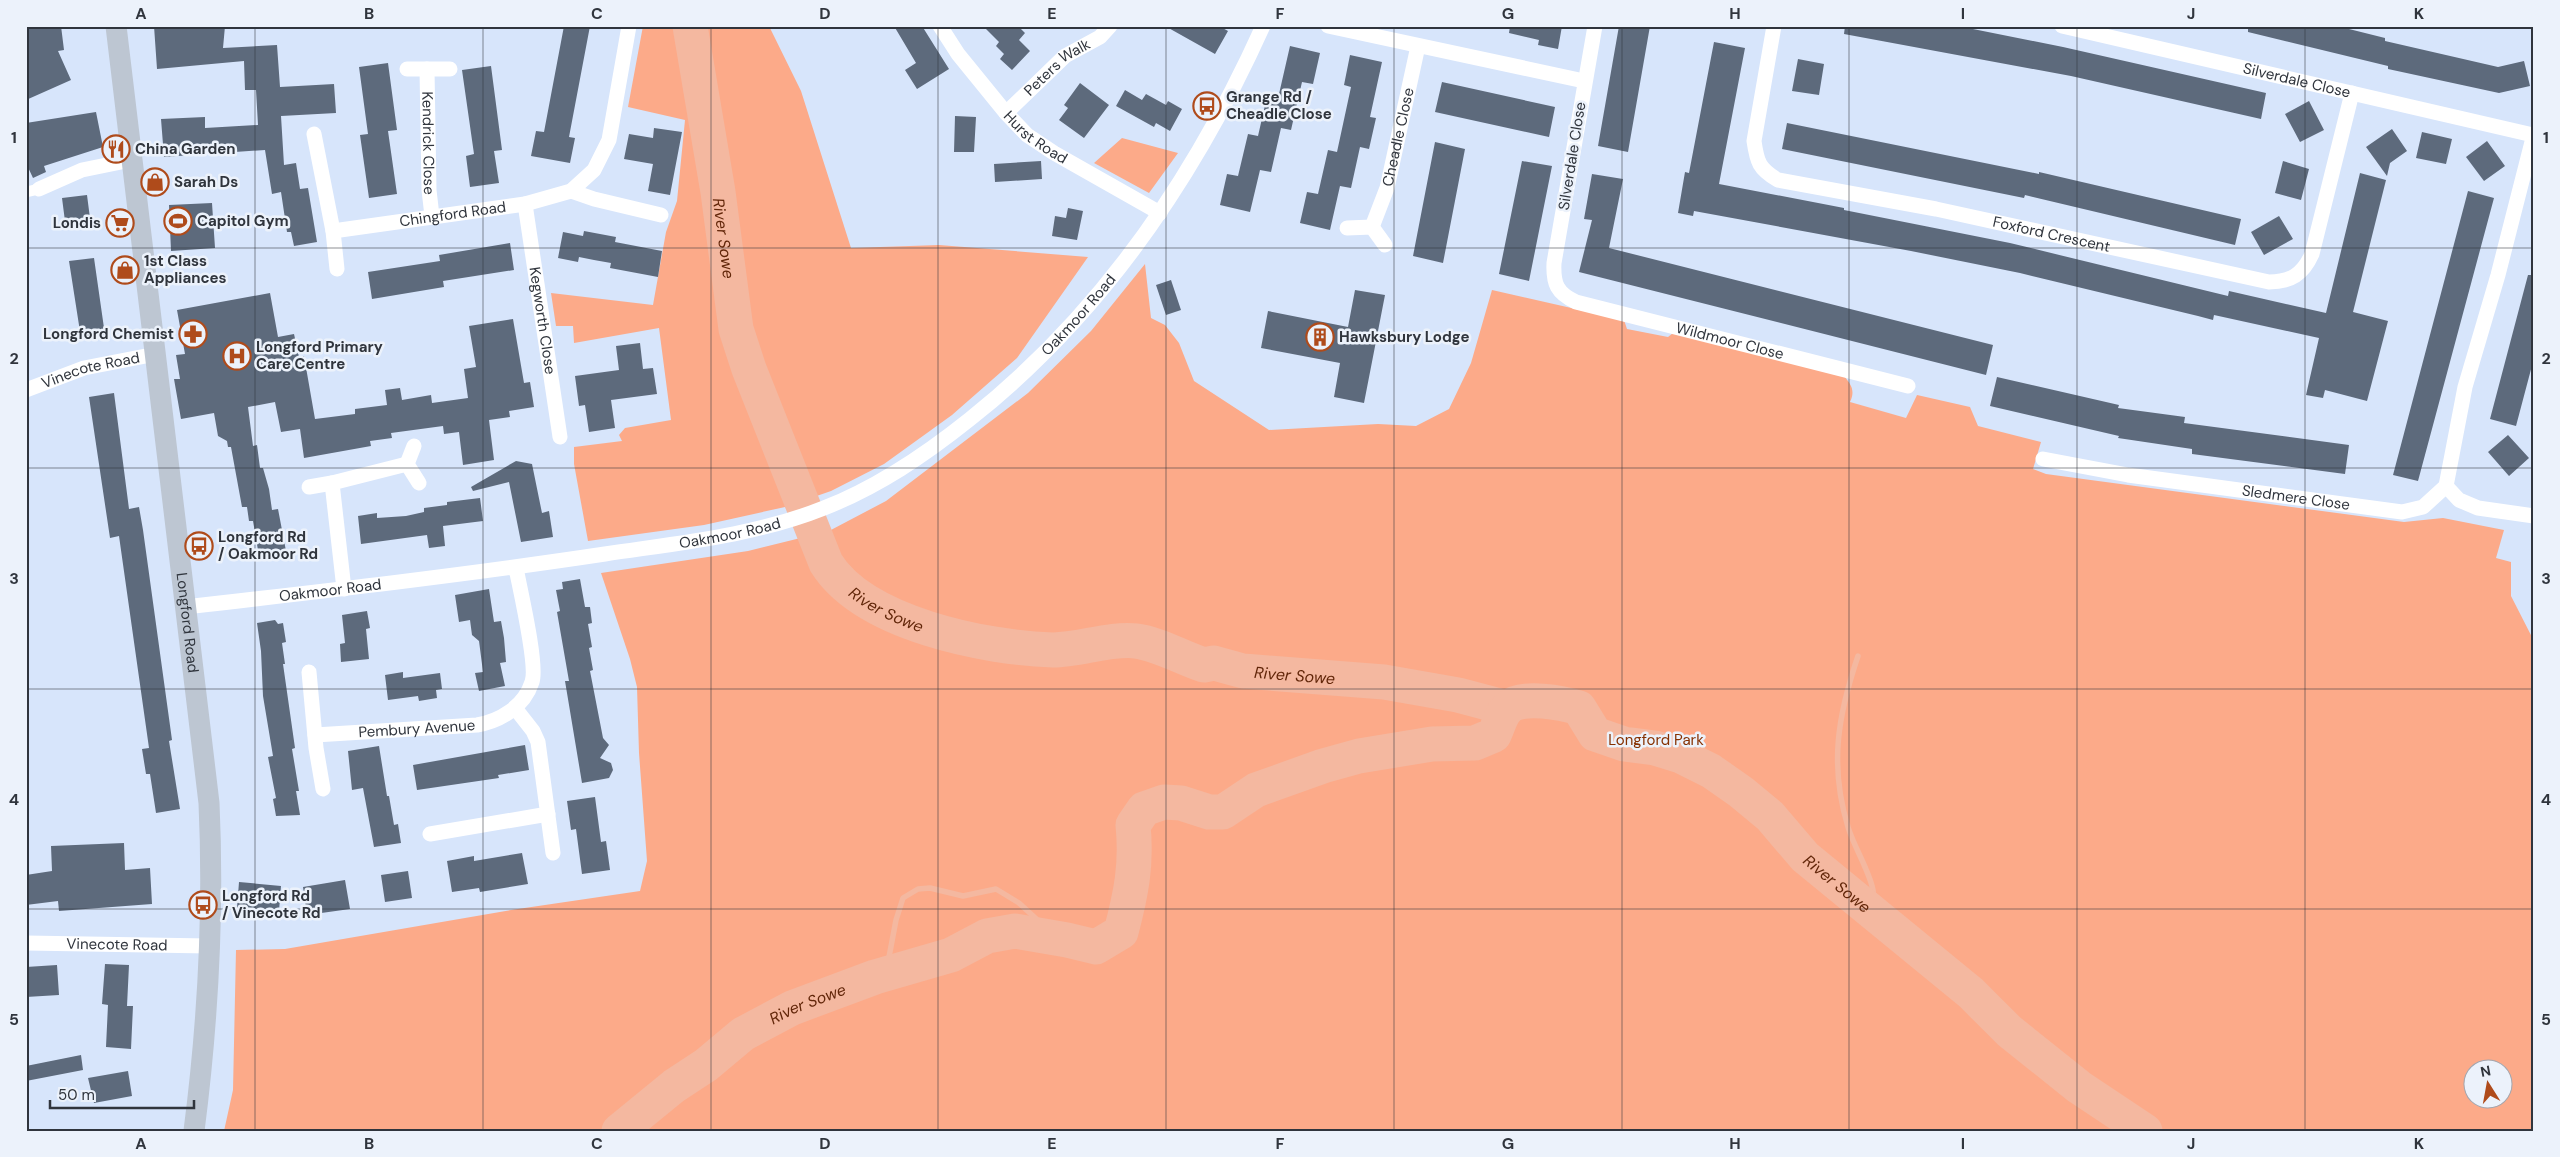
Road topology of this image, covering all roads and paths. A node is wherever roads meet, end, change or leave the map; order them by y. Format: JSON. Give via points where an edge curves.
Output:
{"nodes":[{"id":1,"x":116,"y":26,"type":"edge"},
{"id":2,"x":629,"y":26,"type":"edge"},
{"id":3,"x":940,"y":26,"type":"edge"},
{"id":4,"x":1110,"y":26,"type":"edge"},
{"id":5,"x":1263,"y":26,"type":"edge"},
{"id":6,"x":1328,"y":26,"type":"edge"},
{"id":7,"x":1595,"y":26,"type":"edge"},
{"id":8,"x":1774,"y":26,"type":"edge"},
{"id":9,"x":2062,"y":26,"type":"edge"},
{"id":10,"x":1418,"y":46,"type":"junction"},
{"id":11,"x":407,"y":69,"type":"dead end"},
{"id":12,"x":427,"y":69,"type":"junction"},
{"id":13,"x":450,"y":69,"type":"dead end"},
{"id":14,"x":1584,"y":81,"type":"junction"},
{"id":15,"x":2352,"y":93,"type":"junction"},
{"id":16,"x":1006,"y":113,"type":"junction"},
{"id":17,"x":314,"y":134,"type":"dead end"},
{"id":18,"x":2534,"y":135,"type":"edge"},
{"id":19,"x":131,"y":160,"type":"junction"},
{"id":20,"x":33,"y":190,"type":"edge"},
{"id":21,"x":571,"y":191,"type":"junction"},
{"id":22,"x":525,"y":204,"type":"junction"},
{"id":23,"x":1160,"y":213,"type":"junction"},
{"id":24,"x":661,"y":215,"type":"dead end"},
{"id":25,"x":432,"y":216,"type":"junction"},
{"id":26,"x":1372,"y":227,"type":"junction"},
{"id":27,"x":1347,"y":228,"type":"dead end"},
{"id":28,"x":333,"y":231,"type":"junction"},
{"id":29,"x":1385,"y":245,"type":"dead end"},
{"id":30,"x":337,"y":269,"type":"dead end"},
{"id":31,"x":1555,"y":287,"type":"joint"},
{"id":32,"x":156,"y":354,"type":"junction"},
{"id":33,"x":1908,"y":386,"type":"dead end"},
{"id":34,"x":26,"y":390,"type":"edge"},
{"id":35,"x":560,"y":437,"type":"dead end"},
{"id":36,"x":414,"y":446,"type":"dead end"},
{"id":37,"x":2042,"y":459,"type":"dead end"},
{"id":38,"x":407,"y":464,"type":"junction"},
{"id":39,"x":419,"y":483,"type":"dead end"},
{"id":40,"x":332,"y":484,"type":"junction"},
{"id":41,"x":2446,"y":486,"type":"junction"},
{"id":42,"x":309,"y":487,"type":"dead end"},
{"id":43,"x":2534,"y":516,"type":"edge"},
{"id":44,"x":516,"y":568,"type":"junction"},
{"id":45,"x":344,"y":589,"type":"junction"},
{"id":46,"x":185,"y":607,"type":"junction"},
{"id":47,"x":309,"y":672,"type":"dead end"},
{"id":48,"x":514,"y":708,"type":"junction"},
{"id":49,"x":315,"y":735,"type":"junction"},
{"id":50,"x":323,"y":789,"type":"dead end"},
{"id":51,"x":548,"y":814,"type":"junction"},
{"id":52,"x":430,"y":834,"type":"dead end"},
{"id":53,"x":553,"y":853,"type":"dead end"},
{"id":54,"x":26,"y":943,"type":"edge"},
{"id":55,"x":209,"y":946,"type":"junction"},
{"id":56,"x":194,"y":1131,"type":"edge"}],
"edges":[{"from":1,"to":19,"type":"main road","name":"Longford Road"},
{"from":2,"to":21,"type":"street","name":"Chingford Road","via":[[609,140],[594,170]]},
{"from":3,"to":16,"type":"street","name":"Hurst Road","via":[[958,54]]},
{"from":4,"to":16,"type":"street","name":"Peters Walk","via":[[1087,45],[1065,56]]},
{"from":5,"to":23,"type":"street","name":"Oakmoor Road","via":[[1193,162]]},
{"from":6,"to":10,"type":"street"},
{"from":7,"to":14,"type":"street","name":"Silverdale Close"},
{"from":8,"to":15,"type":"street","name":"Foxford Crescent","via":[[1754,141],[1762,171],[1778,180],[1936,209],[2269,282],[2284,282],[2307,266]]},
{"from":9,"to":15,"type":"street","name":"Silverdale Close"},
{"from":10,"to":14,"type":"street"},
{"from":10,"to":26,"type":"street","name":"Cheadle Close","via":[[1387,188]]},
{"from":11,"to":12,"type":"street","name":"Kendrick Close"},
{"from":12,"to":13,"type":"street","name":"Kendrick Close"},
{"from":12,"to":25,"type":"street","name":"Kendrick Close"},
{"from":14,"to":31,"type":"street","name":"Silverdale Close","via":[[1554,263]]},
{"from":15,"to":18,"type":"street","name":"Silverdale Close"},
{"from":16,"to":23,"type":"street","name":"Hurst Road","via":[[1026,134],[1054,153]]},
{"from":17,"to":28,"type":"street"},
{"from":18,"to":41,"type":"street","name":"Silverdale Close","via":[[2465,387]]},
{"from":19,"to":20,"type":"street","via":[[82,170]]},
{"from":19,"to":32,"type":"main road","name":"Longford Road"},
{"from":21,"to":22,"type":"street","name":"Chingford Road"},
{"from":21,"to":24,"type":"street"},
{"from":22,"to":25,"type":"street","name":"Chingford Road"},
{"from":22,"to":35,"type":"street","name":"Kegworth Close"},
{"from":23,"to":44,"type":"street","name":"Oakmoor Road","via":[[1060,338],[941,442],[867,489],[793,520],[724,536]]},
{"from":25,"to":28,"type":"street","name":"Chingford Road"},
{"from":26,"to":27,"type":"street"},
{"from":26,"to":29,"type":"street"},
{"from":28,"to":30,"type":"street"},
{"from":31,"to":33,"type":"street","name":"Wildmoor Close","via":[[1576,302]]},
{"from":32,"to":34,"type":"street","name":"Vinecote Road","via":[[84,368]]},
{"from":32,"to":46,"type":"main road","name":"Longford Road"},
{"from":36,"to":38,"type":"street"},
{"from":37,"to":41,"type":"street","name":"Sledmere Close","via":[[2128,475],[2402,512],[2423,507]]},
{"from":38,"to":39,"type":"street"},
{"from":38,"to":40,"type":"street"},
{"from":40,"to":42,"type":"street"},
{"from":40,"to":45,"type":"street"},
{"from":41,"to":43,"type":"street","via":[[2460,500],[2478,508]]},
{"from":44,"to":45,"type":"street","name":"Oakmoor Road"},
{"from":44,"to":48,"type":"street","name":"Pembury Avenue","via":[[533,681]]},
{"from":45,"to":46,"type":"street","name":"Oakmoor Road"},
{"from":46,"to":55,"type":"main road","name":"Longford Road","via":[[209,802],[212,871]]},
{"from":47,"to":49,"type":"street"},
{"from":48,"to":49,"type":"street","name":"Pembury Avenue","via":[[492,722],[476,725]]},
{"from":48,"to":51,"type":"street","via":[[534,731],[538,742]]},
{"from":49,"to":50,"type":"street"},
{"from":51,"to":52,"type":"street"},
{"from":51,"to":53,"type":"street"},
{"from":54,"to":55,"type":"street","name":"Vinecote Road"},
{"from":55,"to":56,"type":"main road","name":"Longford Road"}]}
